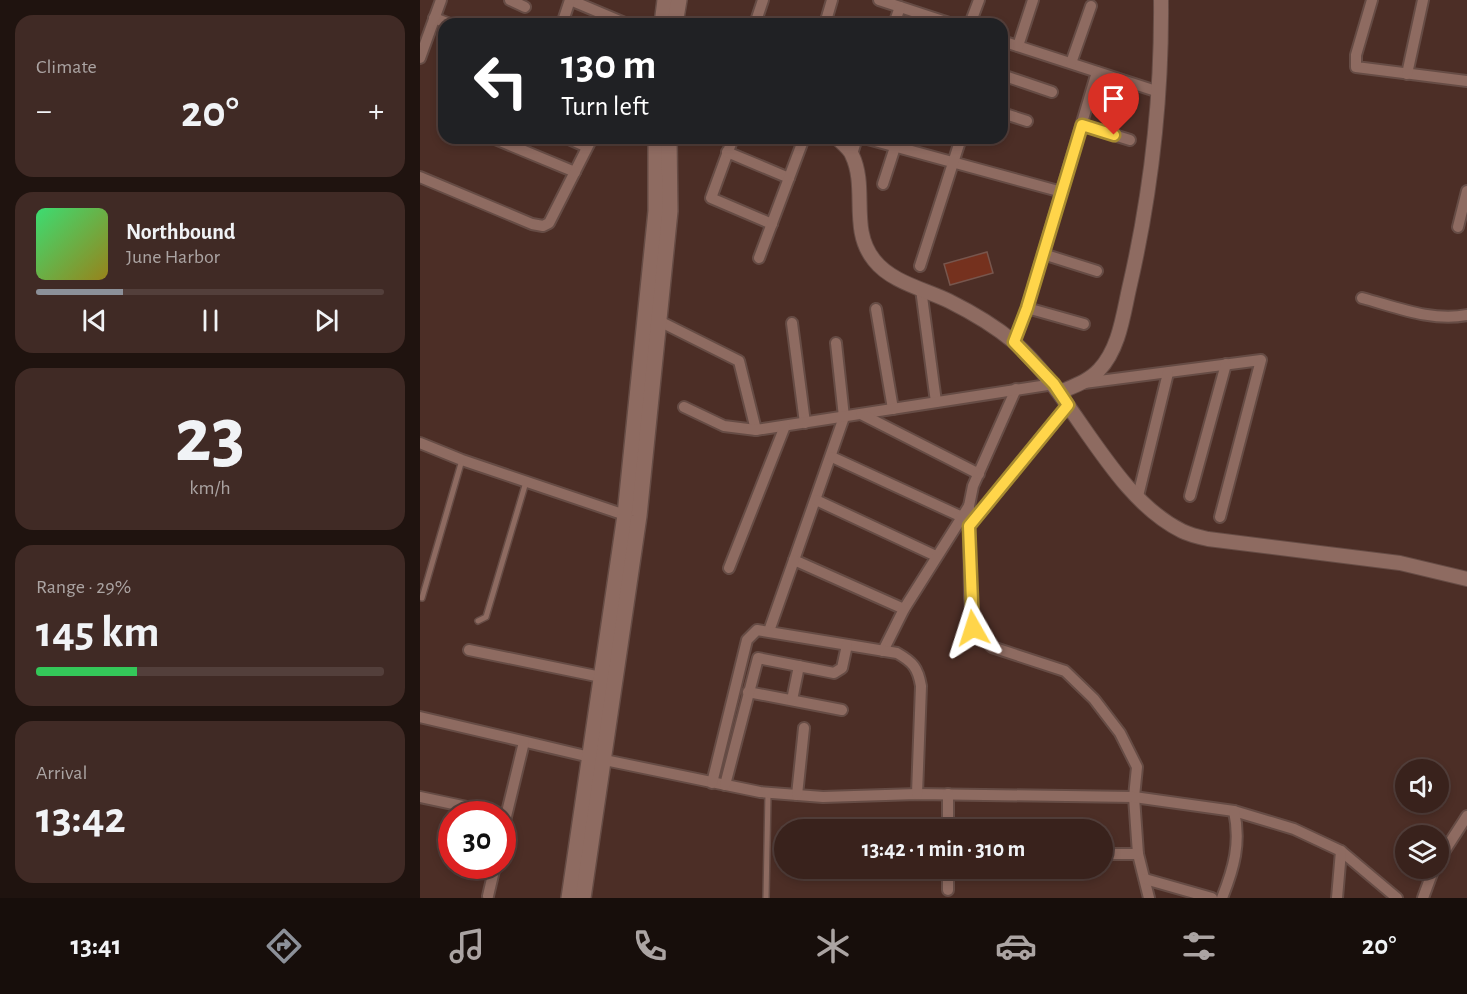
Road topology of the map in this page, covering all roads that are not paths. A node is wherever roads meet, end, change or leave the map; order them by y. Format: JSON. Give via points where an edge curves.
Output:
{"nodes":[{"id":1,"x":441,"y":0,"type":"edge"},
{"id":2,"x":510,"y":0,"type":"edge"},
{"id":3,"x":570,"y":0,"type":"edge"},
{"id":4,"x":670,"y":0,"type":"edge"},
{"id":5,"x":763,"y":0,"type":"edge"},
{"id":6,"x":832,"y":0,"type":"edge"},
{"id":7,"x":879,"y":0,"type":"edge"},
{"id":8,"x":979,"y":0,"type":"edge"},
{"id":9,"x":1033,"y":0,"type":"edge"},
{"id":10,"x":1161,"y":0,"type":"edge"},
{"id":11,"x":1372,"y":0,"type":"edge"},
{"id":12,"x":1423,"y":0,"type":"edge"},
{"id":13,"x":914,"y":5,"type":"edge"},
{"id":14,"x":1091,"y":6,"type":"dead end"},
{"id":15,"x":525,"y":7,"type":"dead end"},
{"id":16,"x":900,"y":7,"type":"junction"},
{"id":17,"x":434,"y":18,"type":"junction"},
{"id":18,"x":564,"y":18,"type":"edge"},
{"id":19,"x":613,"y":18,"type":"edge"},
{"id":20,"x":656,"y":18,"type":"edge"},
{"id":21,"x":664,"y":18,"type":"edge"},
{"id":22,"x":674,"y":18,"type":"edge"},
{"id":23,"x":757,"y":18,"type":"edge"},
{"id":24,"x":827,"y":18,"type":"edge"},
{"id":25,"x":896,"y":18,"type":"edge"},
{"id":26,"x":932,"y":18,"type":"edge"},
{"id":27,"x":972,"y":18,"type":"edge"},
{"id":28,"x":438,"y":20,"type":"edge"},
{"id":29,"x":424,"y":37,"type":"edge"},
{"id":30,"x":1008,"y":43,"type":"edge"},
{"id":31,"x":1018,"y":46,"type":"junction"},
{"id":32,"x":420,"y":58,"type":"edge"},
{"id":33,"x":1071,"y":63,"type":"junction"},
{"id":34,"x":1097,"y":72,"type":"junction"},
{"id":35,"x":1407,"y":74,"type":"junction"},
{"id":36,"x":1008,"y":77,"type":"edge"},
{"id":37,"x":1467,"y":81,"type":"edge"},
{"id":38,"x":1159,"y":92,"type":"junction"},
{"id":39,"x":1052,"y":93,"type":"dead end"},
{"id":40,"x":1008,"y":114,"type":"edge"},
{"id":41,"x":1027,"y":121,"type":"dead end"},
{"id":42,"x":1082,"y":125,"type":"junction"},
{"id":43,"x":1130,"y":140,"type":"dead end"},
{"id":44,"x":508,"y":144,"type":"edge"},
{"id":45,"x":589,"y":144,"type":"edge"},
{"id":46,"x":656,"y":144,"type":"edge"},
{"id":47,"x":669,"y":144,"type":"edge"},
{"id":48,"x":730,"y":144,"type":"edge"},
{"id":49,"x":802,"y":144,"type":"edge"},
{"id":50,"x":843,"y":144,"type":"edge"},
{"id":51,"x":855,"y":144,"type":"edge"},
{"id":52,"x":896,"y":144,"type":"edge"},
{"id":53,"x":903,"y":144,"type":"edge"},
{"id":54,"x":959,"y":144,"type":"edge"},
{"id":55,"x":727,"y":152,"type":"junction"},
{"id":56,"x":852,"y":154,"type":"junction"},
{"id":57,"x":954,"y":162,"type":"junction"},
{"id":58,"x":575,"y":172,"type":"junction"},
{"id":59,"x":420,"y":177,"type":"edge"},
{"id":60,"x":789,"y":178,"type":"junction"},
{"id":61,"x":883,"y":184,"type":"dead end"},
{"id":62,"x":1467,"y":191,"type":"edge"},
{"id":63,"x":1062,"y":192,"type":"junction"},
{"id":64,"x":772,"y":225,"type":"junction"},
{"id":65,"x":1458,"y":227,"type":"dead end"},
{"id":66,"x":1043,"y":254,"type":"junction"},
{"id":67,"x":759,"y":258,"type":"dead end"},
{"id":68,"x":920,"y":266,"type":"dead end"},
{"id":69,"x":1097,"y":271,"type":"dead end"},
{"id":70,"x":921,"y":289,"type":"junction"},
{"id":71,"x":1362,"y":298,"type":"dead end"},
{"id":72,"x":1027,"y":308,"type":"junction"},
{"id":73,"x":876,"y":309,"type":"dead end"},
{"id":74,"x":1467,"y":315,"type":"edge"},
{"id":75,"x":652,"y":318,"type":"junction"},
{"id":76,"x":792,"y":323,"type":"dead end"},
{"id":77,"x":1084,"y":324,"type":"dead end"},
{"id":78,"x":1014,"y":342,"type":"junction"},
{"id":79,"x":836,"y":343,"type":"dead end"},
{"id":80,"x":1226,"y":364,"type":"junction"},
{"id":81,"x":1168,"y":373,"type":"junction"},
{"id":82,"x":1081,"y":383,"type":"junction"},
{"id":83,"x":1057,"y":388,"type":"junction"},
{"id":84,"x":1016,"y":390,"type":"junction"},
{"id":85,"x":936,"y":402,"type":"junction"},
{"id":86,"x":1068,"y":405,"type":"junction"},
{"id":87,"x":684,"y":406,"type":"dead end"},
{"id":88,"x":893,"y":409,"type":"junction"},
{"id":89,"x":860,"y":414,"type":"junction"},
{"id":90,"x":844,"y":417,"type":"junction"},
{"id":91,"x":805,"y":423,"type":"junction"},
{"id":92,"x":785,"y":426,"type":"junction"},
{"id":93,"x":756,"y":430,"type":"junction"},
{"id":94,"x":420,"y":443,"type":"edge"},
{"id":95,"x":832,"y":457,"type":"junction"},
{"id":96,"x":462,"y":460,"type":"junction"},
{"id":97,"x":979,"y":474,"type":"junction"},
{"id":98,"x":526,"y":482,"type":"junction"},
{"id":99,"x":1138,"y":496,"type":"junction"},
{"id":100,"x":1190,"y":496,"type":"dead end"},
{"id":101,"x":816,"y":500,"type":"junction"},
{"id":102,"x":969,"y":506,"type":"junction"},
{"id":103,"x":625,"y":515,"type":"junction"},
{"id":104,"x":960,"y":516,"type":"junction"},
{"id":105,"x":1220,"y":517,"type":"dead end"},
{"id":106,"x":969,"y":526,"type":"junction"},
{"id":107,"x":936,"y":556,"type":"junction"},
{"id":108,"x":794,"y":560,"type":"junction"},
{"id":109,"x":729,"y":568,"type":"dead end"},
{"id":110,"x":1467,"y":579,"type":"edge"},
{"id":111,"x":422,"y":598,"type":"dead end"},
{"id":112,"x":904,"y":609,"type":"junction"},
{"id":113,"x":478,"y":621,"type":"dead end"},
{"id":114,"x":769,"y":631,"type":"junction"},
{"id":115,"x":847,"y":645,"type":"junction"},
{"id":116,"x":469,"y":650,"type":"dead end"},
{"id":117,"x":883,"y":651,"type":"junction"},
{"id":118,"x":799,"y":666,"type":"junction"},
{"id":119,"x":601,"y":677,"type":"junction"},
{"id":120,"x":748,"y":692,"type":"junction"},
{"id":121,"x":792,"y":700,"type":"junction"},
{"id":122,"x":842,"y":710,"type":"dead end"},
{"id":123,"x":420,"y":717,"type":"edge"},
{"id":124,"x":804,"y":728,"type":"dead end"},
{"id":125,"x":524,"y":742,"type":"junction"},
{"id":126,"x":597,"y":758,"type":"junction"},
{"id":127,"x":712,"y":783,"type":"junction"},
{"id":128,"x":725,"y":785,"type":"junction"},
{"id":129,"x":768,"y":793,"type":"junction"},
{"id":130,"x":917,"y":794,"type":"junction"},
{"id":131,"x":948,"y":794,"type":"junction"},
{"id":132,"x":797,"y":795,"type":"junction"},
{"id":133,"x":420,"y":797,"type":"edge"},
{"id":134,"x":1134,"y":797,"type":"junction"},
{"id":135,"x":438,"y":801,"type":"edge"},
{"id":136,"x":507,"y":801,"type":"edge"},
{"id":137,"x":1234,"y":811,"type":"junction"},
{"id":138,"x":1467,"y":816,"type":"edge"},
{"id":139,"x":948,"y":819,"type":"edge"},
{"id":140,"x":1449,"y":844,"type":"edge"},
{"id":141,"x":1341,"y":851,"type":"junction"},
{"id":142,"x":1113,"y":854,"type":"edge"},
{"id":143,"x":1138,"y":854,"type":"junction"},
{"id":144,"x":492,"y":879,"type":"edge"},
{"id":145,"x":948,"y":879,"type":"edge"},
{"id":146,"x":1145,"y":879,"type":"junction"},
{"id":147,"x":1430,"y":879,"type":"edge"},
{"id":148,"x":948,"y":890,"type":"dead end"},
{"id":149,"x":488,"y":896,"type":"dead end"},
{"id":150,"x":569,"y":898,"type":"edge"},
{"id":151,"x":583,"y":898,"type":"edge"},
{"id":152,"x":766,"y":898,"type":"edge"},
{"id":153,"x":1149,"y":898,"type":"edge"},
{"id":154,"x":1212,"y":898,"type":"edge"},
{"id":155,"x":1221,"y":898,"type":"edge"},
{"id":156,"x":1337,"y":898,"type":"edge"},
{"id":157,"x":1397,"y":898,"type":"edge"},
{"id":158,"x":1423,"y":898,"type":"edge"}],
"edges":[{"from":1,"to":17,"type":"street"},
{"from":2,"to":15,"type":"street"},
{"from":3,"to":18,"type":"street"},
{"from":3,"to":19,"type":"street"},
{"from":4,"to":20,"type":"street"},
{"from":4,"to":21,"type":"main road"},
{"from":4,"to":22,"type":"main road"},
{"from":5,"to":23,"type":"street"},
{"from":6,"to":24,"type":"street"},
{"from":7,"to":16,"type":"street"},
{"from":8,"to":27,"type":"street"},
{"from":9,"to":31,"type":"street"},
{"from":10,"to":38,"type":"street"},
{"from":11,"to":35,"type":"street","via":[[1356,67]]},
{"from":12,"to":35,"type":"street"},
{"from":13,"to":16,"type":"street"},
{"from":13,"to":26,"type":"street"},
{"from":14,"to":33,"type":"street"},
{"from":16,"to":25,"type":"street"},
{"from":17,"to":28,"type":"street"},
{"from":17,"to":29,"type":"street"},
{"from":29,"to":32,"type":"street"},
{"from":30,"to":31,"type":"street"},
{"from":31,"to":33,"type":"street"},
{"from":33,"to":34,"type":"street"},
{"from":34,"to":38,"type":"street"},
{"from":34,"to":42,"type":"street"},
{"from":35,"to":37,"type":"street"},
{"from":36,"to":39,"type":"street"},
{"from":38,"to":82,"type":"street","via":[[1141,236],[1119,331],[1100,369]]},
{"from":40,"to":41,"type":"street"},
{"from":42,"to":43,"type":"street"},
{"from":42,"to":63,"type":"street"},
{"from":44,"to":58,"type":"street"},
{"from":45,"to":58,"type":"street"},
{"from":46,"to":75,"type":"main road"},
{"from":47,"to":75,"type":"main road","via":[[670,211]]},
{"from":48,"to":55,"type":"street"},
{"from":49,"to":60,"type":"street"},
{"from":50,"to":56,"type":"street"},
{"from":51,"to":56,"type":"street"},
{"from":52,"to":61,"type":"street"},
{"from":53,"to":57,"type":"street"},
{"from":54,"to":57,"type":"street"},
{"from":55,"to":60,"type":"street"},
{"from":55,"to":64,"type":"street","via":[[711,198]]},
{"from":56,"to":70,"type":"street","via":[[866,250],[889,275]]},
{"from":57,"to":63,"type":"street"},
{"from":57,"to":68,"type":"street"},
{"from":58,"to":59,"type":"street","via":[[549,223],[543,226]]},
{"from":60,"to":64,"type":"street"},
{"from":62,"to":65,"type":"street"},
{"from":63,"to":66,"type":"street"},
{"from":64,"to":67,"type":"street"},
{"from":66,"to":69,"type":"street"},
{"from":66,"to":72,"type":"street"},
{"from":70,"to":78,"type":"street","via":[[983,320]]},
{"from":70,"to":85,"type":"street"},
{"from":71,"to":74,"type":"street","via":[[1430,316]]},
{"from":72,"to":77,"type":"street"},
{"from":72,"to":78,"type":"street"},
{"from":73,"to":88,"type":"street"},
{"from":75,"to":93,"type":"street","via":[[739,362]]},
{"from":75,"to":103,"type":"main road"},
{"from":75,"to":126,"type":"main road","via":[[639,516]]},
{"from":76,"to":91,"type":"street"},
{"from":78,"to":83,"type":"street"},
{"from":79,"to":90,"type":"street"},
{"from":80,"to":81,"type":"street"},
{"from":80,"to":100,"type":"street"},
{"from":80,"to":105,"type":"street","via":[[1262,360]]},
{"from":81,"to":82,"type":"street"},
{"from":81,"to":99,"type":"street"},
{"from":82,"to":83,"type":"street"},
{"from":83,"to":84,"type":"street"},
{"from":83,"to":86,"type":"street"},
{"from":84,"to":85,"type":"street"},
{"from":84,"to":97,"type":"street"},
{"from":85,"to":88,"type":"street"},
{"from":86,"to":99,"type":"street"},
{"from":86,"to":106,"type":"street"},
{"from":87,"to":93,"type":"street","via":[[724,426]]},
{"from":88,"to":89,"type":"street"},
{"from":89,"to":90,"type":"street"},
{"from":89,"to":97,"type":"street"},
{"from":90,"to":91,"type":"street"},
{"from":90,"to":95,"type":"street"},
{"from":91,"to":92,"type":"street"},
{"from":92,"to":93,"type":"street"},
{"from":92,"to":109,"type":"street"},
{"from":94,"to":96,"type":"street"},
{"from":95,"to":101,"type":"street"},
{"from":95,"to":104,"type":"street"},
{"from":96,"to":98,"type":"street"},
{"from":96,"to":111,"type":"lane"},
{"from":97,"to":102,"type":"street"},
{"from":98,"to":103,"type":"street"},
{"from":98,"to":113,"type":"lane","via":[[486,617]]},
{"from":99,"to":110,"type":"street","via":[[1182,532],[1208,539],[1400,563]]},
{"from":101,"to":107,"type":"street"},
{"from":101,"to":108,"type":"street"},
{"from":102,"to":104,"type":"street"},
{"from":102,"to":106,"type":"street"},
{"from":103,"to":119,"type":"main road"},
{"from":104,"to":107,"type":"street"},
{"from":106,"to":134,"type":"street","via":[[973,628],[992,647],[1065,671],[1094,699],[1137,767]]},
{"from":107,"to":112,"type":"street"},
{"from":108,"to":112,"type":"street"},
{"from":108,"to":114,"type":"street"},
{"from":112,"to":117,"type":"street"},
{"from":114,"to":115,"type":"street"},
{"from":114,"to":127,"type":"street","via":[[756,630],[747,640]]},
{"from":115,"to":117,"type":"street"},
{"from":115,"to":118,"type":"street","via":[[839,672]]},
{"from":116,"to":119,"type":"street"},
{"from":117,"to":130,"type":"street","via":[[913,662],[919,673]]},
{"from":118,"to":120,"type":"street","via":[[758,658]]},
{"from":118,"to":121,"type":"street"},
{"from":119,"to":126,"type":"main road"},
{"from":120,"to":121,"type":"street"},
{"from":120,"to":128,"type":"street"},
{"from":121,"to":122,"type":"street"},
{"from":123,"to":125,"type":"street"},
{"from":124,"to":132,"type":"street"},
{"from":125,"to":126,"type":"street"},
{"from":125,"to":136,"type":"street"},
{"from":126,"to":127,"type":"street"},
{"from":126,"to":150,"type":"main road"},
{"from":126,"to":151,"type":"main road"},
{"from":127,"to":128,"type":"street"},
{"from":128,"to":129,"type":"street"},
{"from":129,"to":132,"type":"street"},
{"from":129,"to":152,"type":"lane"},
{"from":130,"to":131,"type":"street"},
{"from":130,"to":132,"type":"street"},
{"from":131,"to":134,"type":"street"},
{"from":131,"to":139,"type":"street"},
{"from":133,"to":135,"type":"street"},
{"from":134,"to":137,"type":"street"},
{"from":134,"to":143,"type":"street"},
{"from":137,"to":141,"type":"street","via":[[1294,829]]},
{"from":137,"to":155,"type":"street","via":[[1238,830],[1236,856]]},
{"from":138,"to":140,"type":"street"},
{"from":141,"to":156,"type":"street"},
{"from":141,"to":157,"type":"street"},
{"from":142,"to":143,"type":"street"},
{"from":143,"to":146,"type":"street"},
{"from":144,"to":149,"type":"street"},
{"from":145,"to":148,"type":"street"},
{"from":146,"to":153,"type":"street"},
{"from":146,"to":154,"type":"street"},
{"from":147,"to":158,"type":"street"}]}
